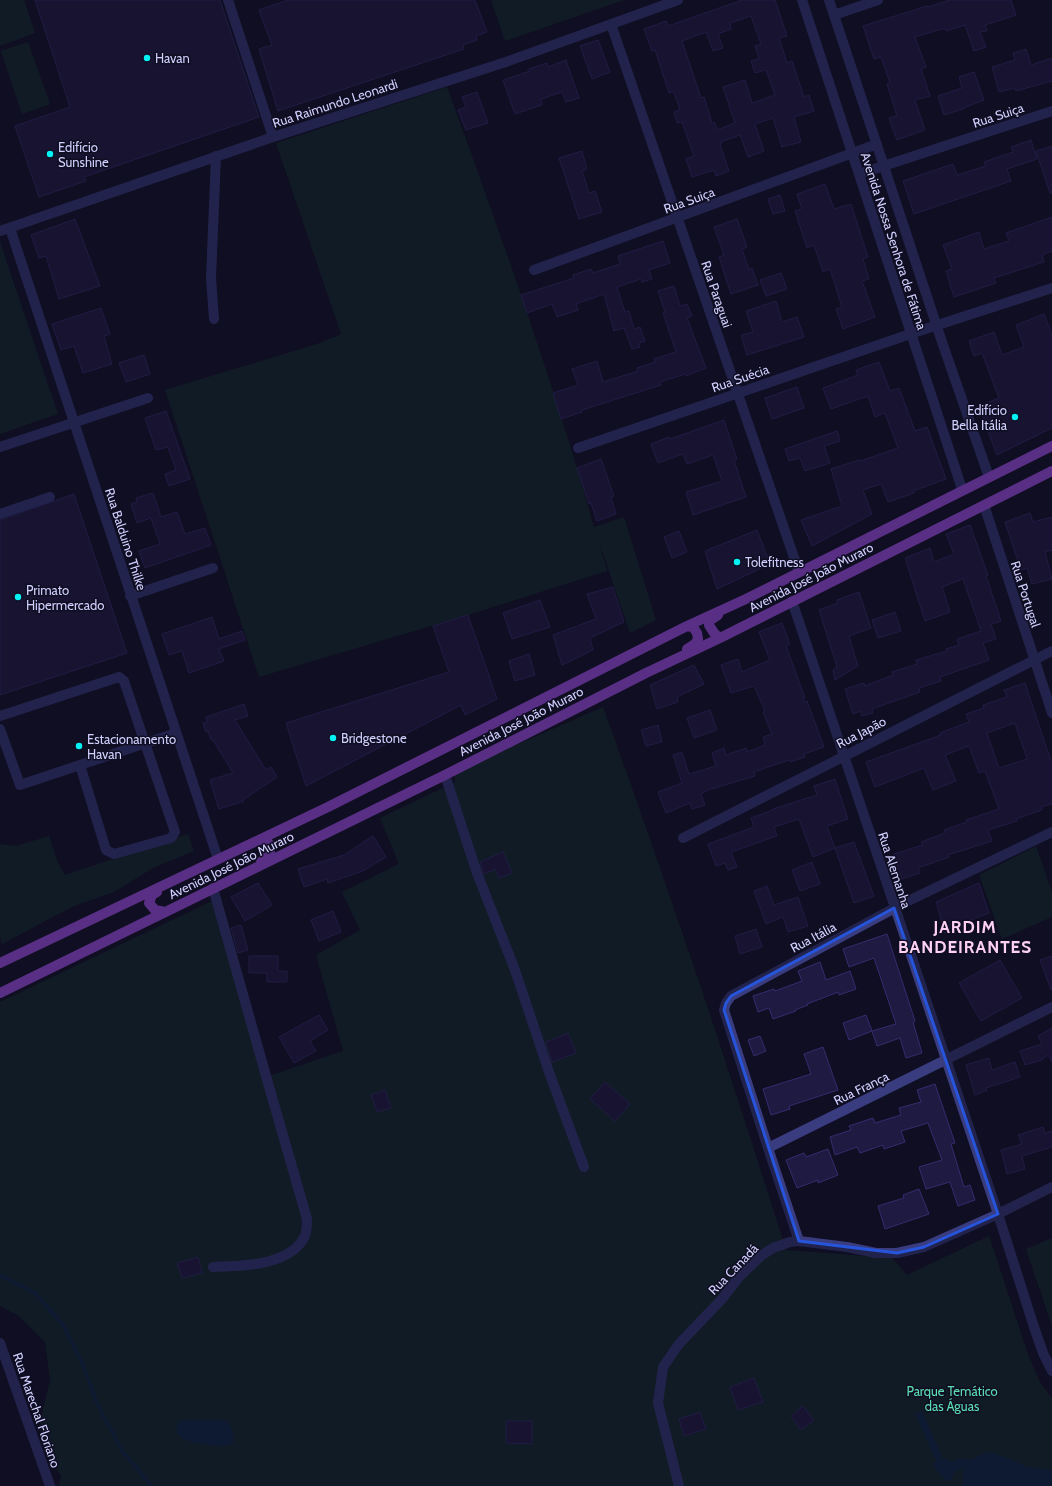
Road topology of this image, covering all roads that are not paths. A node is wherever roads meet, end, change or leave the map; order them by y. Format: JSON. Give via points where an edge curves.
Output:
{"nodes":[{"id":1,"x":228,"y":0,"type":"edge"},
{"id":2,"x":678,"y":0,"type":"edge"},
{"id":3,"x":802,"y":0,"type":"edge"},
{"id":4,"x":829,"y":0,"type":"edge"},
{"id":5,"x":878,"y":0,"type":"edge"},
{"id":6,"x":834,"y":16,"type":"junction"},
{"id":7,"x":611,"y":24,"type":"junction"},
{"id":8,"x":1052,"y":112,"type":"edge"},
{"id":9,"x":273,"y":137,"type":"junction"},
{"id":10,"x":877,"y":144,"type":"junction"},
{"id":11,"x":852,"y":153,"type":"junction"},
{"id":12,"x":216,"y":156,"type":"junction"},
{"id":13,"x":884,"y":166,"type":"junction"},
{"id":14,"x":859,"y":174,"type":"junction"},
{"id":15,"x":677,"y":218,"type":"junction"},
{"id":16,"x":10,"y":228,"type":"junction"},
{"id":17,"x":0,"y":231,"type":"edge"},
{"id":18,"x":534,"y":270,"type":"dead end"},
{"id":19,"x":1052,"y":288,"type":"edge"},
{"id":20,"x":214,"y":319,"type":"dead end"},
{"id":21,"x":937,"y":325,"type":"junction"},
{"id":22,"x":911,"y":334,"type":"junction"},
{"id":23,"x":737,"y":393,"type":"junction"},
{"id":24,"x":148,"y":398,"type":"dead end"},
{"id":25,"x":74,"y":422,"type":"junction"},
{"id":26,"x":1052,"y":446,"type":"edge"},
{"id":27,"x":0,"y":447,"type":"edge"},
{"id":28,"x":578,"y":448,"type":"dead end"},
{"id":29,"x":1052,"y":466,"type":"edge"},
{"id":30,"x":1052,"y":471,"type":"edge"},
{"id":31,"x":990,"y":477,"type":"junction"},
{"id":32,"x":962,"y":490,"type":"junction"},
{"id":33,"x":1005,"y":495,"type":"junction"},
{"id":34,"x":50,"y":497,"type":"dead end"},
{"id":35,"x":984,"y":505,"type":"junction"},
{"id":36,"x":0,"y":514,"type":"edge"},
{"id":37,"x":213,"y":568,"type":"dead end"},
{"id":38,"x":799,"y":572,"type":"junction"},
{"id":39,"x":130,"y":596,"type":"junction"},
{"id":40,"x":746,"y":599,"type":"junction"},
{"id":41,"x":792,"y":601,"type":"junction"},
{"id":42,"x":687,"y":626,"type":"junction"},
{"id":43,"x":720,"y":638,"type":"junction"},
{"id":44,"x":1052,"y":651,"type":"edge"},
{"id":45,"x":1034,"y":660,"type":"junction"},
{"id":46,"x":646,"y":673,"type":"junction"},
{"id":47,"x":1052,"y":713,"type":"edge"},
{"id":48,"x":0,"y":716,"type":"edge"},
{"id":49,"x":0,"y":729,"type":"edge"},
{"id":50,"x":176,"y":733,"type":"junction"},
{"id":51,"x":144,"y":743,"type":"junction"},
{"id":52,"x":844,"y":755,"type":"junction"},
{"id":53,"x":80,"y":765,"type":"junction"},
{"id":54,"x":445,"y":775,"type":"junction"},
{"id":55,"x":1052,"y":832,"type":"edge"},
{"id":56,"x":683,"y":838,"type":"dead end"},
{"id":57,"x":259,"y":840,"type":"junction"},
{"id":58,"x":218,"y":859,"type":"junction"},
{"id":59,"x":188,"y":874,"type":"junction"},
{"id":60,"x":228,"y":881,"type":"junction"},
{"id":61,"x":214,"y":888,"type":"junction"},
{"id":62,"x":894,"y":908,"type":"junction"},
{"id":63,"x":164,"y":912,"type":"junction"},
{"id":64,"x":0,"y":963,"type":"edge"},
{"id":65,"x":0,"y":993,"type":"edge"},
{"id":66,"x":1052,"y":1007,"type":"edge"},
{"id":67,"x":946,"y":1060,"type":"junction"},
{"id":68,"x":768,"y":1148,"type":"junction"},
{"id":69,"x":584,"y":1167,"type":"dead end"},
{"id":70,"x":1052,"y":1187,"type":"edge"},
{"id":71,"x":998,"y":1214,"type":"junction"},
{"id":72,"x":799,"y":1242,"type":"junction"},
{"id":73,"x":213,"y":1267,"type":"dead end"},
{"id":74,"x":0,"y":1343,"type":"edge"},
{"id":75,"x":1052,"y":1371,"type":"edge"},
{"id":76,"x":50,"y":1486,"type":"edge"},
{"id":77,"x":679,"y":1486,"type":"edge"}],
"edges":[{"from":1,"to":9,"type":"street"},
{"from":2,"to":7,"type":"street","name":"Rua Raimundo Leonardi"},
{"from":3,"to":11,"type":"street","name":"Avenida Nossa Senhora de Fátima"},
{"from":4,"to":6,"type":"street","name":"Avenida Nossa Senhora de Fátima"},
{"from":5,"to":6,"type":"street"},
{"from":6,"to":10,"type":"street","name":"Avenida Nossa Senhora de Fátima"},
{"from":7,"to":9,"type":"street","name":"Rua Raimundo Leonardi","via":[[506,62]]},
{"from":7,"to":15,"type":"street","name":"Rua Paraguai"},
{"from":8,"to":13,"type":"street","name":"Rua Suiça"},
{"from":9,"to":12,"type":"street","name":"Rua Raimundo Leonardi"},
{"from":10,"to":11,"type":"street","name":"Rua Suiça"},
{"from":10,"to":13,"type":"street","name":"Avenida Nossa Senhora de Fátima"},
{"from":11,"to":14,"type":"street","name":"Avenida Nossa Senhora de Fátima"},
{"from":11,"to":15,"type":"street","name":"Rua Suiça"},
{"from":12,"to":16,"type":"street","name":"Rua Raimundo Leonardi"},
{"from":12,"to":20,"type":"street","via":[[211,278]]},
{"from":13,"to":14,"type":"street","name":"Rua Suiça"},
{"from":13,"to":21,"type":"street","name":"Avenida Nossa Senhora de Fátima"},
{"from":14,"to":22,"type":"street","name":"Avenida Nossa Senhora de Fátima"},
{"from":15,"to":18,"type":"street","name":"Rua Suiça"},
{"from":15,"to":23,"type":"street","name":"Rua Paraguai"},
{"from":16,"to":17,"type":"street","name":"Rua Raimundo Leonardi"},
{"from":16,"to":25,"type":"street","name":"Rua Balduino Thilke"},
{"from":19,"to":21,"type":"street"},
{"from":21,"to":22,"type":"street","name":"Rua Suécia"},
{"from":21,"to":31,"type":"street","name":"Avenida Nossa Senhora de Fátima"},
{"from":22,"to":23,"type":"street","name":"Rua Suécia"},
{"from":22,"to":32,"type":"street","name":"Avenida Nossa Senhora de Fátima"},
{"from":23,"to":28,"type":"street","name":"Rua Suécia"},
{"from":23,"to":38,"type":"street","name":"Rua Paraguai"},
{"from":24,"to":25,"type":"street"},
{"from":25,"to":27,"type":"street"},
{"from":25,"to":39,"type":"street","name":"Rua Balduino Thilke"},
{"from":26,"to":31,"type":"main road","name":"Avenida José João Muraro"},
{"from":29,"to":33,"type":"main road"},
{"from":30,"to":33,"type":"main road","name":"Avenida José João Muraro"},
{"from":31,"to":32,"type":"main road","name":"Avenida José João Muraro"},
{"from":32,"to":38,"type":"main road","name":"Avenida José João Muraro"},
{"from":33,"to":35,"type":"main road","name":"Avenida José João Muraro"},
{"from":34,"to":36,"type":"street"},
{"from":35,"to":41,"type":"main road","name":"Avenida José João Muraro"},
{"from":35,"to":45,"type":"street","name":"Rua Portugal"},
{"from":37,"to":39,"type":"street"},
{"from":38,"to":40,"type":"main road","name":"Avenida José João Muraro"},
{"from":39,"to":50,"type":"street","name":"Rua Balduino Thilke"},
{"from":40,"to":42,"type":"main road","name":"Avenida José João Muraro"},
{"from":40,"to":43,"type":"main road","via":[[709,621],[710,628]]},
{"from":41,"to":43,"type":"main road","name":"Avenida José João Muraro"},
{"from":41,"to":52,"type":"street","name":"Rua Alemanha"},
{"from":42,"to":46,"type":"main road","via":[[693,627],[697,633],[698,639],[695,644]]},
{"from":42,"to":57,"type":"main road","name":"Avenida José João Muraro"},
{"from":43,"to":46,"type":"main road","name":"Avenida José João Muraro"},
{"from":44,"to":45,"type":"street","name":"Rua Japão"},
{"from":45,"to":47,"type":"street","name":"Rua Portugal"},
{"from":45,"to":52,"type":"street","name":"Rua Japão"},
{"from":46,"to":54,"type":"main road","name":"Avenida José João Muraro"},
{"from":48,"to":51,"type":"street","via":[[119,677],[124,681]]},
{"from":49,"to":53,"type":"street","via":[[20,785]]},
{"from":50,"to":51,"type":"street"},
{"from":50,"to":58,"type":"street","name":"Rua Balduino Thilke"},
{"from":51,"to":53,"type":"street"},
{"from":51,"to":53,"type":"street","via":[[175,832],[171,838],[114,854],[108,852]]},
{"from":52,"to":56,"type":"street","name":"Rua Japão"},
{"from":52,"to":62,"type":"street","name":"Rua Alemanha"},
{"from":54,"to":60,"type":"main road","name":"Avenida José João Muraro"},
{"from":54,"to":69,"type":"street","via":[[477,873],[515,970]]},
{"from":55,"to":62,"type":"street","name":"Rua Itália"},
{"from":57,"to":58,"type":"main road","name":"Avenida José João Muraro"},
{"from":57,"to":60,"type":"main road","via":[[265,839],[268,842],[268,856]]},
{"from":58,"to":59,"type":"main road","name":"Avenida José João Muraro"},
{"from":59,"to":63,"type":"main road","via":[[152,895],[149,903],[151,907]]},
{"from":59,"to":64,"type":"main road","name":"Avenida José João Muraro"},
{"from":60,"to":61,"type":"main road","name":"Avenida José João Muraro"},
{"from":61,"to":63,"type":"main road","name":"Avenida José João Muraro"},
{"from":61,"to":73,"type":"street","via":[[307,1219],[305,1237],[292,1251],[253,1265]]},
{"from":62,"to":67,"type":"street","name":"Rua Alemanha"},
{"from":62,"to":68,"type":"street","name":"Rua Itália","via":[[732,996],[726,1002],[724,1010]]},
{"from":63,"to":65,"type":"main road","name":"Avenida José João Muraro"},
{"from":66,"to":67,"type":"street","name":"Rua França"},
{"from":67,"to":68,"type":"street","name":"Rua França"},
{"from":67,"to":71,"type":"street","name":"Rua Alemanha"},
{"from":68,"to":72,"type":"street"},
{"from":70,"to":71,"type":"street","name":"Rua Canadá"},
{"from":71,"to":72,"type":"street","name":"Rua Canadá","via":[[924,1247],[897,1253],[876,1253]]},
{"from":71,"to":75,"type":"street","name":"Rua Alemanha","via":[[1035,1332]]},
{"from":72,"to":77,"type":"street","name":"Rua Canadá","via":[[790,1242],[762,1255],[679,1344],[663,1367],[658,1403]]},
{"from":74,"to":76,"type":"street","name":"Rua Marechal Floriano"}]}
